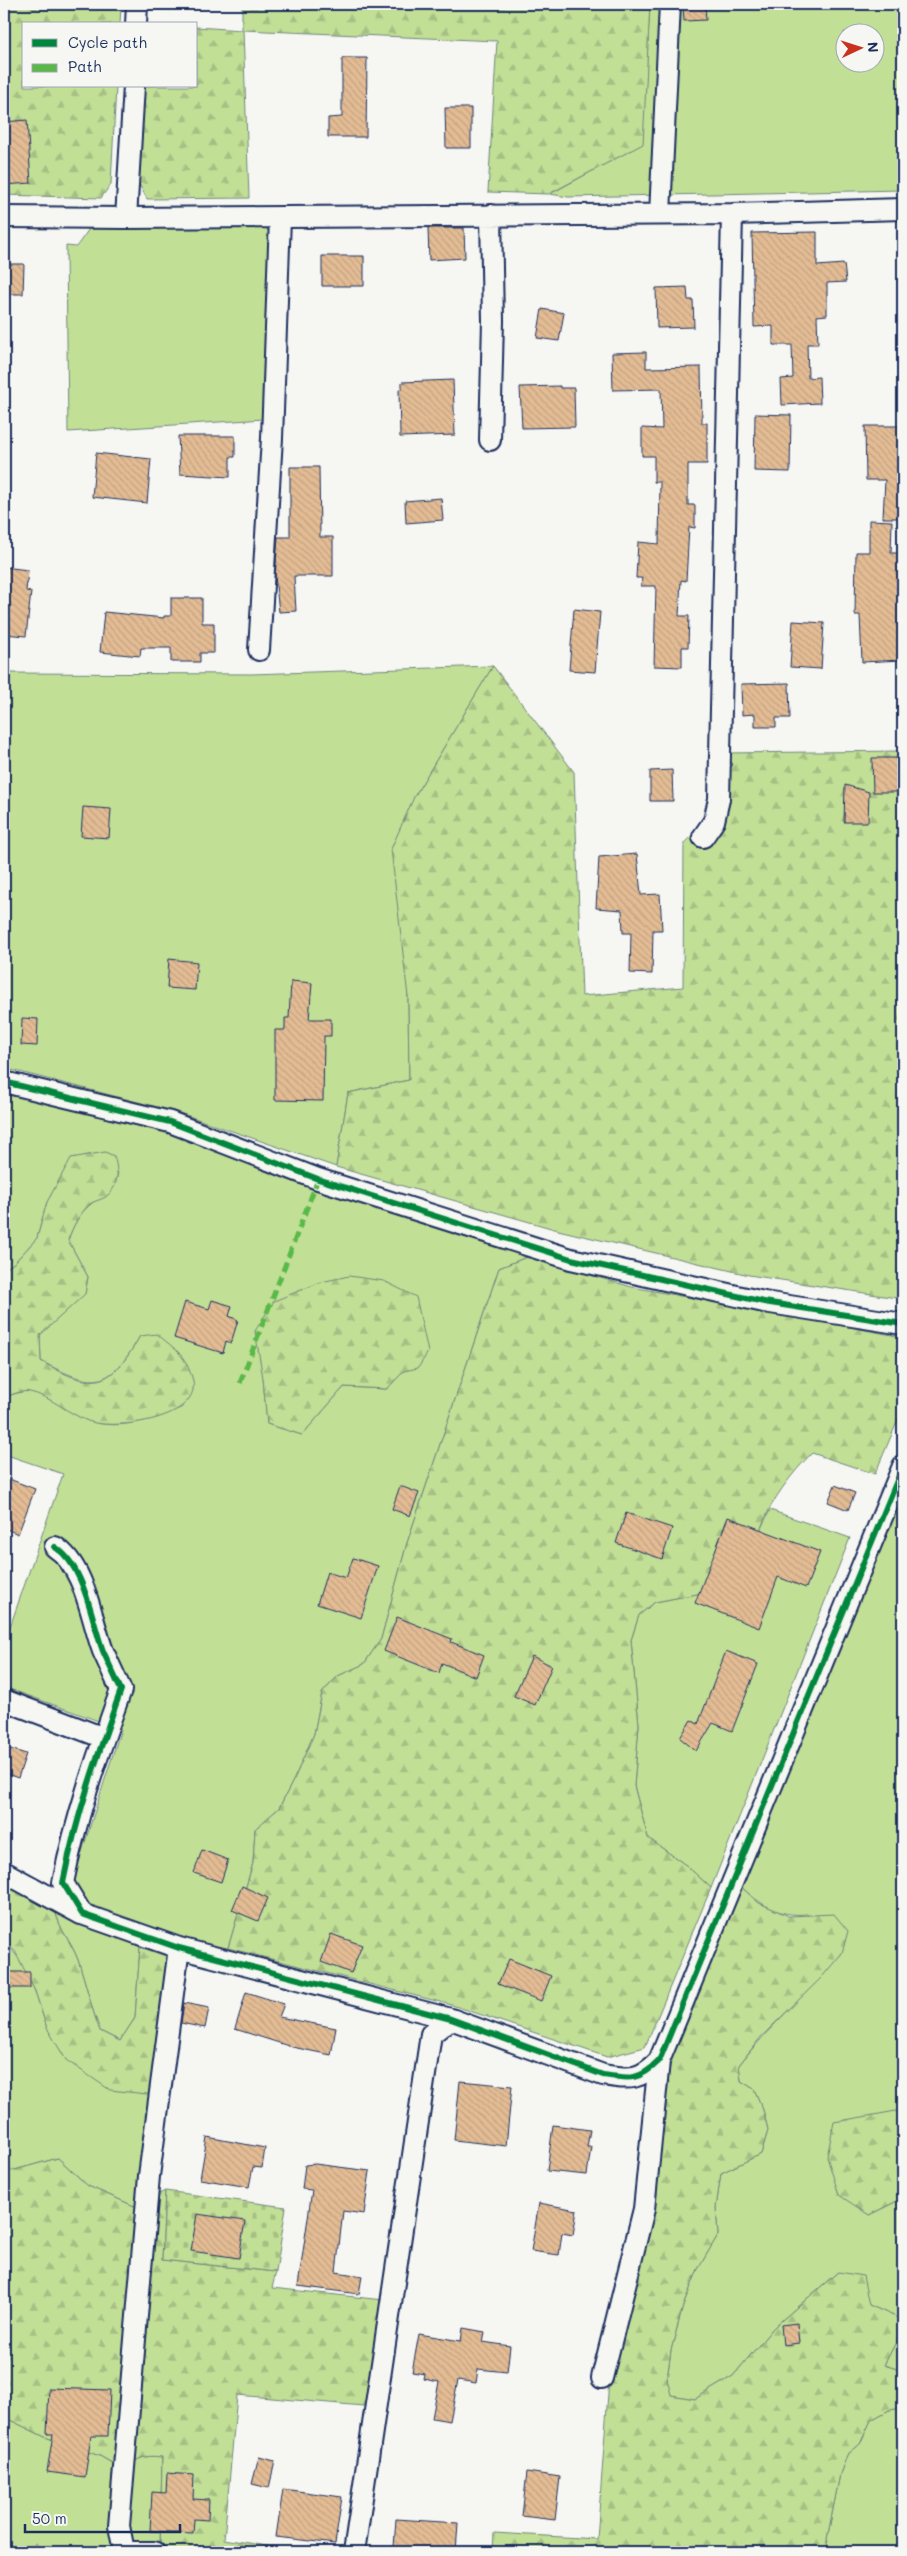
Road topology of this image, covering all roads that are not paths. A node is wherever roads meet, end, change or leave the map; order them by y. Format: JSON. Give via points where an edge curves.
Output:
{"nodes":[{"id":1,"x":137,"y":4,"type":"edge"},
{"id":2,"x":670,"y":4,"type":"edge"},
{"id":3,"x":136,"y":22,"type":"edge"},
{"id":4,"x":134,"y":88,"type":"edge"},
{"id":5,"x":903,"y":210,"type":"edge"},
{"id":6,"x":660,"y":214,"type":"junction"},
{"id":7,"x":732,"y":214,"type":"junction"},
{"id":8,"x":491,"y":215,"type":"junction"},
{"id":9,"x":4,"y":217,"type":"edge"},
{"id":10,"x":126,"y":218,"type":"junction"},
{"id":11,"x":280,"y":218,"type":"junction"},
{"id":12,"x":490,"y":440,"type":"dead end"},
{"id":13,"x":259,"y":650,"type":"dead end"},
{"id":14,"x":703,"y":837,"type":"dead end"},
{"id":15,"x":4,"y":1082,"type":"edge"},
{"id":16,"x":903,"y":1324,"type":"edge"},
{"id":17,"x":903,"y":1466,"type":"edge"},
{"id":18,"x":55,"y":1547,"type":"dead end"},
{"id":19,"x":4,"y":1700,"type":"edge"},
{"id":20,"x":104,"y":1738,"type":"junction"},
{"id":21,"x":4,"y":1872,"type":"edge"},
{"id":22,"x":82,"y":1914,"type":"junction"},
{"id":23,"x":179,"y":1948,"type":"junction"},
{"id":24,"x":452,"y":2019,"type":"junction"},
{"id":25,"x":659,"y":2061,"type":"junction"},
{"id":26,"x":602,"y":2378,"type":"dead end"},
{"id":27,"x":124,"y":2551,"type":"edge"},
{"id":28,"x":154,"y":2552,"type":"edge"},
{"id":29,"x":354,"y":2552,"type":"edge"}],
"edges":[{"from":1,"to":3,"type":"street"},
{"from":2,"to":6,"type":"street"},
{"from":4,"to":10,"type":"street"},
{"from":5,"to":7,"type":"street"},
{"from":6,"to":7,"type":"street"},
{"from":6,"to":8,"type":"street"},
{"from":7,"to":14,"type":"street","via":[[719,799],[714,821]]},
{"from":8,"to":11,"type":"street"},
{"from":8,"to":12,"type":"street"},
{"from":9,"to":10,"type":"street"},
{"from":10,"to":11,"type":"street"},
{"from":11,"to":13,"type":"street"},
{"from":15,"to":16,"type":"street","via":[[170,1122],[318,1179],[571,1258],[764,1302]]},
{"from":17,"to":25,"type":"street"},
{"from":18,"to":20,"type":"street","via":[[65,1554],[86,1593],[103,1650],[121,1690]]},
{"from":19,"to":20,"type":"street"},
{"from":20,"to":22,"type":"street","via":[[74,1832],[63,1883]]},
{"from":21,"to":22,"type":"street"},
{"from":22,"to":23,"type":"street"},
{"from":23,"to":24,"type":"street"},
{"from":23,"to":27,"type":"street","via":[[149,2176],[119,2526]]},
{"from":24,"to":25,"type":"street","via":[[603,2075],[628,2079],[646,2074]]},
{"from":24,"to":29,"type":"street","via":[[431,2034]]},
{"from":25,"to":26,"type":"street","via":[[644,2209]]},
{"from":27,"to":28,"type":"street"}]}
